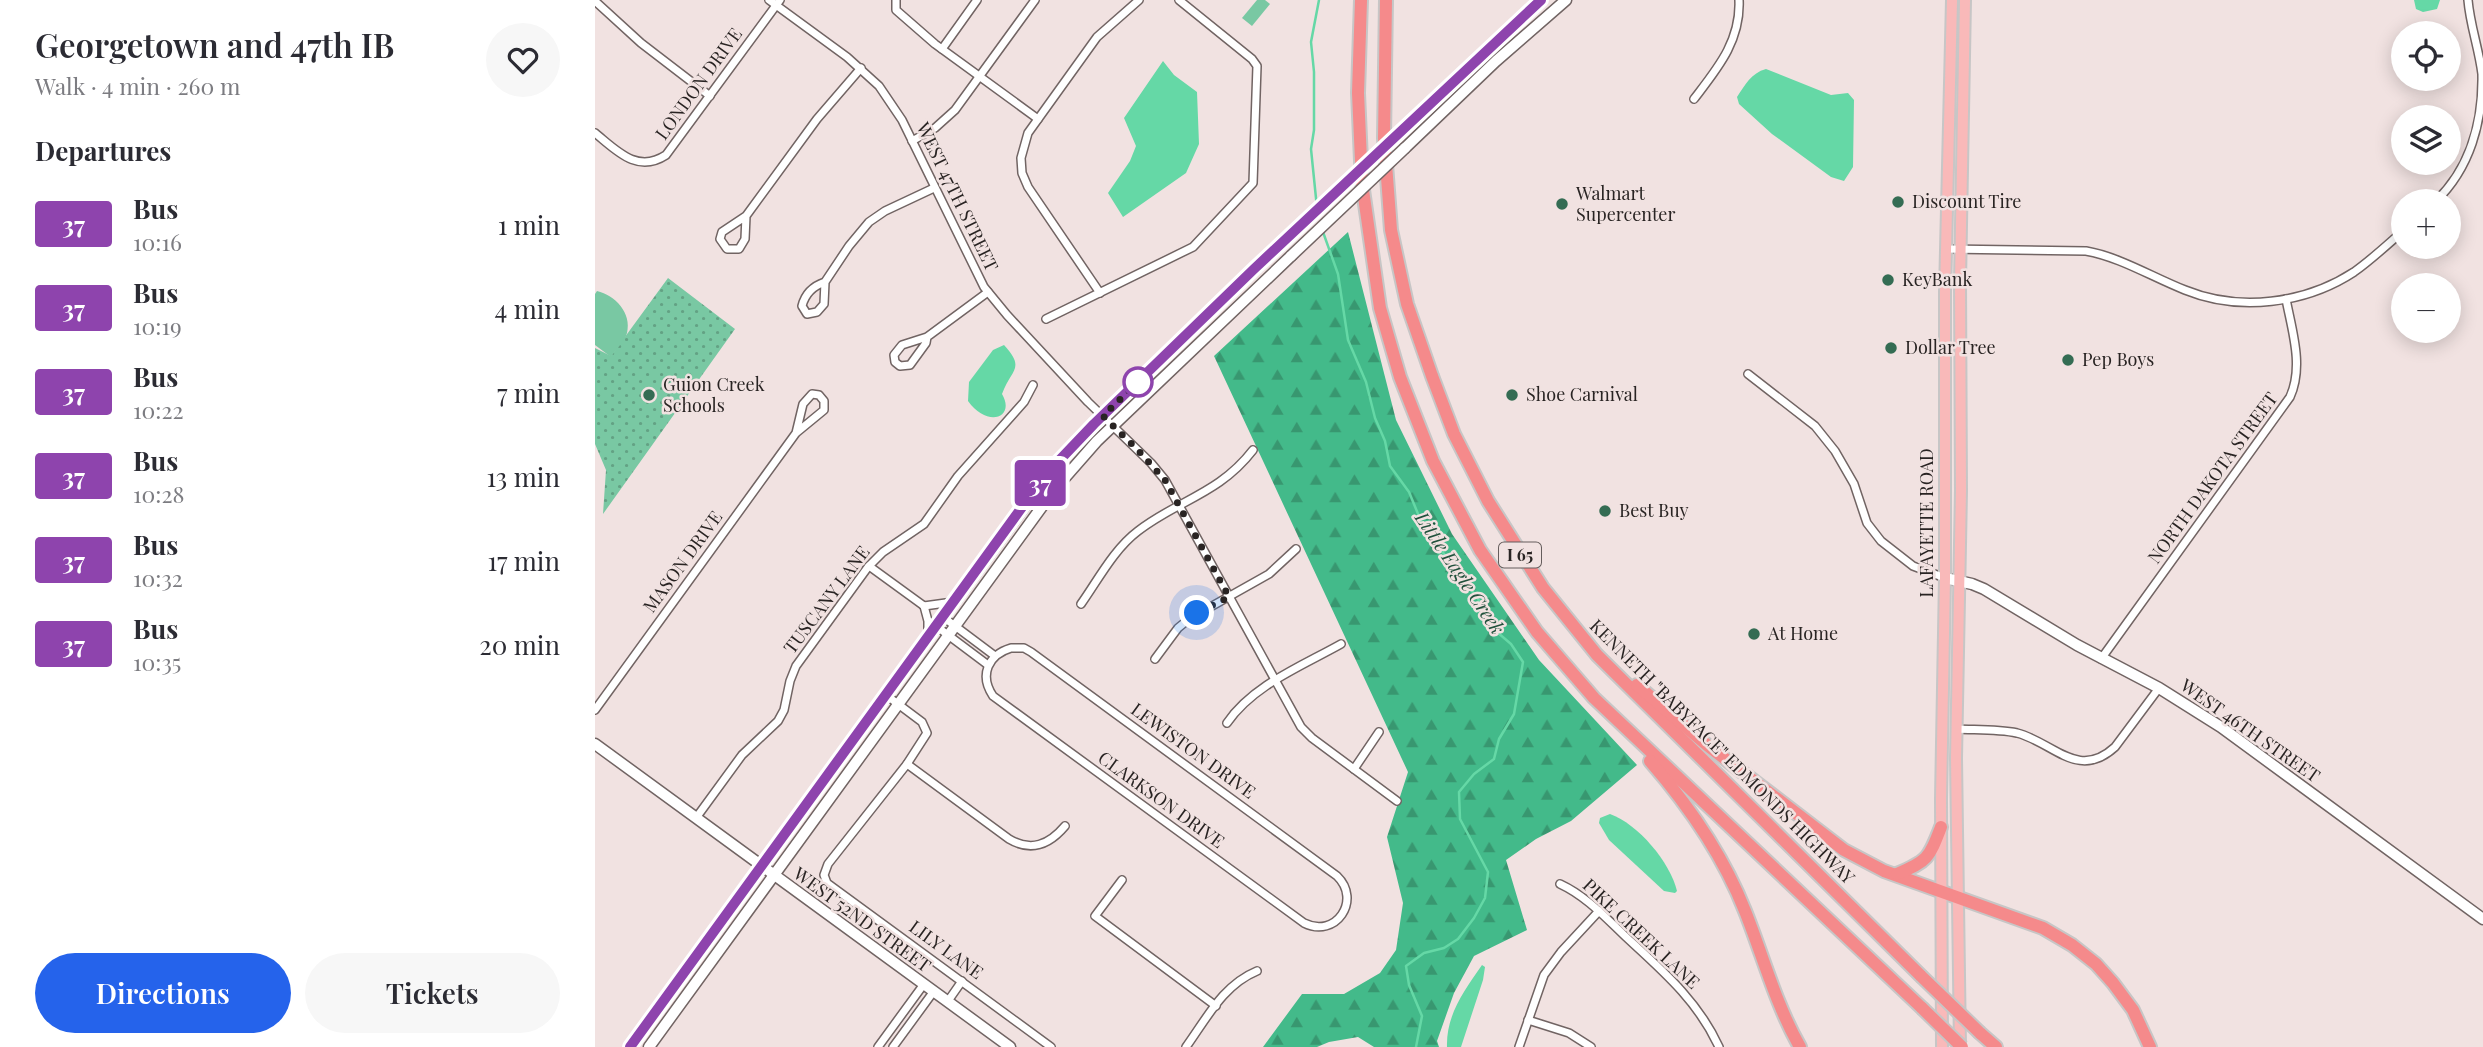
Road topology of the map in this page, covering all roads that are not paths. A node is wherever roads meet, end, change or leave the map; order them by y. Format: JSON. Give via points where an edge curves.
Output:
{"nodes":[{"id":1,"x":769,"y":0,"type":"edge"},
{"id":2,"x":896,"y":0,"type":"edge"},
{"id":3,"x":977,"y":0,"type":"edge"},
{"id":4,"x":1035,"y":0,"type":"edge"},
{"id":5,"x":1139,"y":0,"type":"edge"},
{"id":6,"x":1179,"y":0,"type":"edge"},
{"id":7,"x":1361,"y":0,"type":"edge"},
{"id":8,"x":1386,"y":0,"type":"edge"},
{"id":9,"x":1541,"y":0,"type":"edge"},
{"id":10,"x":1566,"y":0,"type":"edge"},
{"id":11,"x":1739,"y":0,"type":"edge"},
{"id":12,"x":1952,"y":0,"type":"edge"},
{"id":13,"x":1965,"y":0,"type":"edge"},
{"id":14,"x":2469,"y":0,"type":"edge"},
{"id":15,"x":595,"y":1,"type":"edge"},
{"id":16,"x":778,"y":3,"type":"edge"},
{"id":17,"x":942,"y":49,"type":"junction"},
{"id":18,"x":861,"y":68,"type":"junction"},
{"id":19,"x":979,"y":77,"type":"junction"},
{"id":20,"x":710,"y":96,"type":"junction"},
{"id":21,"x":1694,"y":99,"type":"dead end"},
{"id":22,"x":1038,"y":119,"type":"junction"},
{"id":23,"x":595,"y":133,"type":"edge"},
{"id":24,"x":912,"y":141,"type":"junction"},
{"id":25,"x":934,"y":188,"type":"junction"},
{"id":26,"x":2447,"y":189,"type":"edge"},
{"id":27,"x":746,"y":216,"type":"junction"},
{"id":28,"x":2391,"y":241,"type":"edge"},
{"id":29,"x":1946,"y":249,"type":"junction"},
{"id":30,"x":1961,"y":249,"type":"junction"},
{"id":31,"x":825,"y":282,"type":"junction"},
{"id":32,"x":988,"y":292,"type":"junction"},
{"id":33,"x":1100,"y":293,"type":"junction"},
{"id":34,"x":2286,"y":299,"type":"junction"},
{"id":35,"x":1046,"y":319,"type":"dead end"},
{"id":36,"x":927,"y":337,"type":"junction"},
{"id":37,"x":1748,"y":374,"type":"dead end"},
{"id":38,"x":1033,"y":385,"type":"dead end"},
{"id":39,"x":1108,"y":420,"type":"junction"},
{"id":40,"x":796,"y":433,"type":"junction"},
{"id":41,"x":1253,"y":450,"type":"dead end"},
{"id":42,"x":1180,"y":507,"type":"junction"},
{"id":43,"x":1296,"y":549,"type":"dead end"},
{"id":44,"x":869,"y":566,"type":"junction"},
{"id":45,"x":1945,"y":578,"type":"junction"},
{"id":46,"x":1538,"y":581,"type":"junction"},
{"id":47,"x":1960,"y":581,"type":"junction"},
{"id":48,"x":1229,"y":597,"type":"junction"},
{"id":49,"x":953,"y":602,"type":"junction"},
{"id":50,"x":1081,"y":604,"type":"dead end"},
{"id":51,"x":924,"y":606,"type":"junction"},
{"id":52,"x":943,"y":617,"type":"junction"},
{"id":53,"x":936,"y":626,"type":"junction"},
{"id":54,"x":955,"y":626,"type":"junction"},
{"id":55,"x":948,"y":635,"type":"junction"},
{"id":56,"x":928,"y":637,"type":"junction"},
{"id":57,"x":1341,"y":644,"type":"dead end"},
{"id":58,"x":1155,"y":659,"type":"dead end"},
{"id":59,"x":2101,"y":659,"type":"junction"},
{"id":60,"x":991,"y":660,"type":"junction"},
{"id":61,"x":1275,"y":681,"type":"junction"},
{"id":62,"x":2159,"y":688,"type":"junction"},
{"id":63,"x":886,"y":695,"type":"junction"},
{"id":64,"x":1594,"y":698,"type":"junction"},
{"id":65,"x":898,"y":704,"type":"junction"},
{"id":66,"x":595,"y":710,"type":"edge"},
{"id":67,"x":1227,"y":723,"type":"dead end"},
{"id":68,"x":1957,"y":729,"type":"junction"},
{"id":69,"x":1379,"y":732,"type":"dead end"},
{"id":70,"x":595,"y":744,"type":"edge"},
{"id":71,"x":907,"y":764,"type":"junction"},
{"id":72,"x":1354,"y":769,"type":"junction"},
{"id":73,"x":1397,"y":801,"type":"dead end"},
{"id":74,"x":696,"y":818,"type":"junction"},
{"id":75,"x":1065,"y":826,"type":"dead end"},
{"id":76,"x":1941,"y":827,"type":"junction"},
{"id":77,"x":761,"y":867,"type":"junction"},
{"id":78,"x":1897,"y":874,"type":"junction"},
{"id":79,"x":773,"y":876,"type":"junction"},
{"id":80,"x":1122,"y":880,"type":"dead end"},
{"id":81,"x":1560,"y":884,"type":"dead end"},
{"id":82,"x":1942,"y":892,"type":"junction"},
{"id":83,"x":1960,"y":899,"type":"junction"},
{"id":84,"x":1599,"y":911,"type":"junction"},
{"id":85,"x":1341,"y":916,"type":"joint"},
{"id":86,"x":2483,"y":919,"type":"edge"},
{"id":87,"x":1257,"y":971,"type":"dead end"},
{"id":88,"x":962,"y":981,"type":"junction"},
{"id":89,"x":924,"y":984,"type":"junction"},
{"id":90,"x":934,"y":991,"type":"junction"},
{"id":91,"x":948,"y":1001,"type":"junction"},
{"id":92,"x":1216,"y":1006,"type":"junction"},
{"id":93,"x":1528,"y":1020,"type":"junction"},
{"id":94,"x":630,"y":1047,"type":"edge"},
{"id":95,"x":649,"y":1047,"type":"edge"},
{"id":96,"x":878,"y":1047,"type":"edge"},
{"id":97,"x":893,"y":1047,"type":"edge"},
{"id":98,"x":1010,"y":1047,"type":"edge"},
{"id":99,"x":1051,"y":1047,"type":"edge"},
{"id":100,"x":1186,"y":1047,"type":"edge"},
{"id":101,"x":1519,"y":1047,"type":"edge"},
{"id":102,"x":1591,"y":1047,"type":"edge"},
{"id":103,"x":1719,"y":1047,"type":"edge"},
{"id":104,"x":1800,"y":1047,"type":"edge"},
{"id":105,"x":1942,"y":1047,"type":"edge"},
{"id":106,"x":1961,"y":1047,"type":"edge"},
{"id":107,"x":1996,"y":1047,"type":"edge"},
{"id":108,"x":2150,"y":1047,"type":"edge"}],
"edges":[{"from":1,"to":16,"type":"street","name":"WEST 47TH STREET"},
{"from":2,"to":17,"type":"street","via":[[897,10]]},
{"from":3,"to":17,"type":"street"},
{"from":4,"to":19,"type":"street"},
{"from":5,"to":22,"type":"street","via":[[1097,37]]},
{"from":6,"to":33,"type":"street","via":[[1257,66],[1254,181],[1196,245]]},
{"from":7,"to":64,"type":"highway","number":"I 65","via":[[1358,93],[1362,183],[1380,308],[1400,377],[1433,461],[1480,550],[1537,632]]},
{"from":8,"to":46,"type":"highway","name":"KENNETH \"BABYFACE\" EDMONDS HIGHWAY","number":"I 65","via":[[1384,138],[1391,230],[1407,304],[1464,454]]},
{"from":9,"to":39,"type":"main road","bridge":true,"via":[[1289,236]]},
{"from":10,"to":39,"type":"main road","bridge":true},
{"from":11,"to":21,"type":"street","via":[[1732,42]]},
{"from":12,"to":29,"type":"main road","name":"LAFAYETTE ROAD"},
{"from":13,"to":30,"type":"main road","name":"LAFAYETTE ROAD"},
{"from":14,"to":26,"type":"street","via":[[2481,72],[2481,116],[2465,164]]},
{"from":15,"to":20,"type":"street"},
{"from":16,"to":18,"type":"street","name":"WEST 47TH STREET"},
{"from":16,"to":20,"type":"street","name":"LONDON DRIVE"},
{"from":17,"to":19,"type":"street"},
{"from":18,"to":24,"type":"street","name":"WEST 47TH STREET","via":[[890,101]]},
{"from":18,"to":27,"type":"street"},
{"from":19,"to":22,"type":"street"},
{"from":19,"to":24,"type":"street","via":[[947,118]]},
{"from":20,"to":23,"type":"street","name":"LONDON DRIVE","via":[[666,155],[647,162],[629,159]]},
{"from":22,"to":33,"type":"street","via":[[1023,146],[1023,177]]},
{"from":24,"to":25,"type":"street","name":"WEST 47TH STREET"},
{"from":25,"to":31,"type":"street","via":[[869,222]]},
{"from":25,"to":32,"type":"street","name":"WEST 47TH STREET"},
{"from":27,"to":27,"type":"street","via":[[722,232],[720,239],[727,249],[739,249],[744,243]]},
{"from":28,"to":34,"type":"street","via":[[2346,277]]},
{"from":29,"to":30,"type":"street"},
{"from":29,"to":45,"type":"main road","name":"LAFAYETTE ROAD"},
{"from":30,"to":34,"type":"street","via":[[2086,251],[2207,297],[2246,302]]},
{"from":30,"to":47,"type":"main road","name":"LAFAYETTE ROAD"},
{"from":31,"to":31,"type":"street","via":[[805,297],[802,306],[807,314],[824,304]]},
{"from":32,"to":36,"type":"street"},
{"from":32,"to":39,"type":"street","name":"WEST 47TH STREET"},
{"from":33,"to":35,"type":"street"},
{"from":34,"to":59,"type":"street","name":"NORTH DAKOTA STREET","via":[[2297,362],[2290,397]]},
{"from":36,"to":36,"type":"street","via":[[898,348],[895,362],[910,365]]},
{"from":37,"to":45,"type":"street","via":[[1815,426],[1835,451],[1854,484],[1867,523],[1881,541],[1913,566]]},
{"from":38,"to":44,"type":"street","name":"TUSCANY LANE","via":[[924,524]]},
{"from":39,"to":42,"type":"street","name":"WEST 47TH STREET","via":[[1159,472]]},
{"from":39,"to":49,"type":"main road","via":[[1053,467]]},
{"from":39,"to":54,"type":"main road"},
{"from":40,"to":40,"type":"street","name":"MASON DRIVE","via":[[824,411],[819,395],[805,400]]},
{"from":40,"to":66,"type":"street","name":"MASON DRIVE"},
{"from":41,"to":42,"type":"street","via":[[1227,479]]},
{"from":42,"to":48,"type":"street","name":"WEST 47TH STREET"},
{"from":42,"to":50,"type":"street","via":[[1129,538]]},
{"from":43,"to":48,"type":"street","via":[[1272,572]]},
{"from":44,"to":51,"type":"street"},
{"from":44,"to":74,"type":"street","name":"TUSCANY LANE","via":[[796,666],[778,721],[741,755]]},
{"from":45,"to":47,"type":"main road","name":"WEST 46TH STREET"},
{"from":45,"to":76,"type":"main road","name":"LAFAYETTE ROAD"},
{"from":46,"to":78,"type":"highway","via":[[1617,666],[1682,724],[1844,850]]},
{"from":46,"to":107,"type":"highway","name":"KENNETH \"BABYFACE\" EDMONDS HIGHWAY","number":"I 65","bridge":true,"via":[[1609,668]]},
{"from":47,"to":59,"type":"main road","name":"WEST 46TH STREET","via":[[1984,589]]},
{"from":47,"to":68,"type":"main road","name":"LAFAYETTE ROAD"},
{"from":48,"to":58,"type":"street","via":[[1185,622]]},
{"from":48,"to":61,"type":"street","name":"WEST 47TH STREET"},
{"from":49,"to":51,"type":"street"},
{"from":49,"to":52,"type":"main road"},
{"from":51,"to":56,"type":"street"},
{"from":52,"to":53,"type":"main road"},
{"from":52,"to":54,"type":"street"},
{"from":53,"to":55,"type":"street"},
{"from":53,"to":56,"type":"main road"},
{"from":54,"to":55,"type":"main road"},
{"from":54,"to":60,"type":"street"},
{"from":55,"to":60,"type":"street"},
{"from":55,"to":65,"type":"main road"},
{"from":56,"to":63,"type":"main road"},
{"from":57,"to":61,"type":"street"},
{"from":59,"to":62,"type":"main road","name":"WEST 46TH STREET"},
{"from":60,"to":85,"type":"street","name":"CLARKSON DRIVE","via":[[986,681],[993,696],[1302,922],[1324,927]]},
{"from":60,"to":85,"type":"street","name":"LEWISTON DRIVE","via":[[1015,647],[1031,652],[1337,876],[1348,896]]},
{"from":61,"to":67,"type":"street","via":[[1248,699]]},
{"from":61,"to":72,"type":"street","name":"WEST 47TH STREET","via":[[1307,734]]},
{"from":62,"to":68,"type":"street","via":[[2115,747],[2094,761],[2077,761],[2014,733]]},
{"from":62,"to":86,"type":"main road","name":"WEST 46TH STREET","via":[[2221,727]]},
{"from":63,"to":65,"type":"street"},
{"from":63,"to":77,"type":"main road"},
{"from":64,"to":104,"type":"highway","via":[[1666,779],[1709,838],[1741,900]]},
{"from":64,"to":106,"type":"highway","number":"I 65","bridge":true},
{"from":65,"to":71,"type":"street","via":[[927,730]]},
{"from":65,"to":79,"type":"main road"},
{"from":68,"to":83,"type":"main road","name":"LAFAYETTE ROAD"},
{"from":69,"to":72,"type":"street"},
{"from":70,"to":74,"type":"main road","name":"WEST 52ND STREET"},
{"from":71,"to":75,"type":"street","via":[[1022,846],[1048,843]]},
{"from":71,"to":88,"type":"street","name":"LILY LANE","via":[[828,864],[825,877],[827,883]]},
{"from":72,"to":73,"type":"street","name":"WEST 47TH STREET"},
{"from":74,"to":77,"type":"main road","name":"WEST 52ND STREET"},
{"from":76,"to":78,"type":"highway","via":[[1924,861]]},
{"from":76,"to":82,"type":"main road","name":"LAFAYETTE ROAD"},
{"from":77,"to":79,"type":"main road","name":"WEST 52ND STREET"},
{"from":77,"to":94,"type":"main road"},
{"from":78,"to":82,"type":"highway"},
{"from":79,"to":89,"type":"main road","name":"WEST 52ND STREET"},
{"from":79,"to":95,"type":"main road"},
{"from":80,"to":92,"type":"street","via":[[1095,916]]},
{"from":81,"to":84,"type":"street","name":"PIKE CREEK LANE"},
{"from":82,"to":83,"type":"highway"},
{"from":82,"to":105,"type":"main road","name":"LAFAYETTE ROAD"},
{"from":83,"to":106,"type":"main road","name":"LAFAYETTE ROAD"},
{"from":83,"to":108,"type":"highway","via":[[2043,928],[2087,957],[2133,1010]]},
{"from":84,"to":93,"type":"street","via":[[1548,970]]},
{"from":84,"to":103,"type":"street","name":"PIKE CREEK LANE","via":[[1687,996]]},
{"from":87,"to":92,"type":"street","via":[[1236,981]]},
{"from":88,"to":91,"type":"street"},
{"from":88,"to":99,"type":"street","name":"LILY LANE"},
{"from":89,"to":90,"type":"main road","name":"WEST 52ND STREET"},
{"from":89,"to":96,"type":"street"},
{"from":90,"to":91,"type":"main road","name":"WEST 52ND STREET"},
{"from":90,"to":97,"type":"street"},
{"from":91,"to":98,"type":"main road","name":"WEST 52ND STREET"},
{"from":92,"to":100,"type":"street"},
{"from":93,"to":101,"type":"street"},
{"from":93,"to":102,"type":"street","via":[[1569,1033]]}]}
